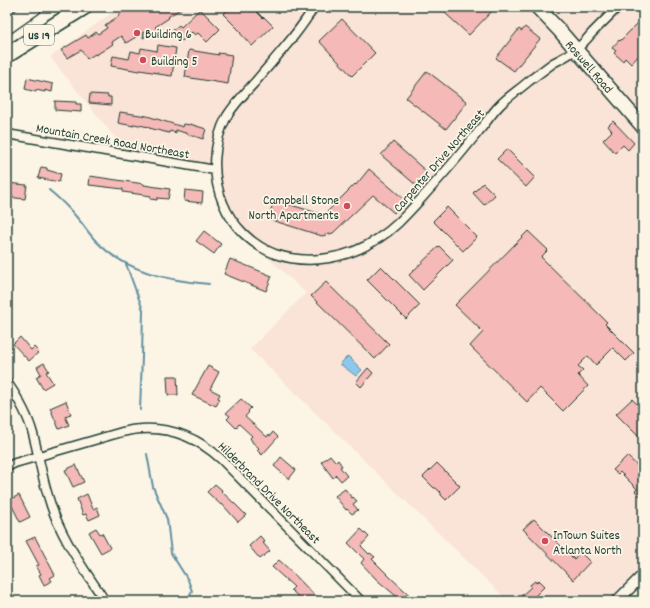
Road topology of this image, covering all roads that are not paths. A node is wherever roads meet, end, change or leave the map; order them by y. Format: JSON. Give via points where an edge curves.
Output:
{"nodes":[{"id":1,"x":34,"y":7,"type":"edge"},
{"id":2,"x":314,"y":7,"type":"edge"},
{"id":3,"x":537,"y":7,"type":"edge"},
{"id":4,"x":618,"y":7,"type":"edge"},
{"id":5,"x":78,"y":10,"type":"edge"},
{"id":6,"x":7,"y":26,"type":"edge"},
{"id":7,"x":576,"y":50,"type":"junction"},
{"id":8,"x":7,"y":55,"type":"edge"},
{"id":9,"x":643,"y":127,"type":"edge"},
{"id":10,"x":7,"y":134,"type":"edge"},
{"id":11,"x":215,"y":170,"type":"junction"},
{"id":12,"x":7,"y":382,"type":"edge"},
{"id":13,"x":38,"y":456,"type":"junction"},
{"id":14,"x":7,"y":467,"type":"edge"},
{"id":15,"x":643,"y":576,"type":"edge"},
{"id":16,"x":105,"y":601,"type":"edge"},
{"id":17,"x":361,"y":601,"type":"edge"},
{"id":18,"x":617,"y":601,"type":"edge"}],
"edges":[{"from":1,"to":6,"type":"highway"},
{"from":2,"to":11,"type":"street","name":"Carpenter Drive Northeast","via":[[284,48],[228,114],[218,140]]},
{"from":3,"to":7,"type":"main road","name":"Roswell Road"},
{"from":4,"to":7,"type":"street","name":"Carpenter Drive Northeast"},
{"from":5,"to":8,"type":"highway","number":"US 19"},
{"from":7,"to":9,"type":"main road","name":"Roswell Road"},
{"from":7,"to":11,"type":"street","name":"Carpenter Drive Northeast","via":[[552,64],[499,106],[450,168],[398,224],[379,239],[346,255],[304,260],[284,257],[263,248],[244,233],[229,215],[220,194]]},
{"from":10,"to":11,"type":"street","name":"Mountain Creek Road Northeast"},
{"from":12,"to":13,"type":"street","via":[[25,412]]},
{"from":13,"to":14,"type":"street","name":"Hilderbrand Drive Northeast"},
{"from":13,"to":16,"type":"street","via":[[59,527]]},
{"from":13,"to":17,"type":"street","name":"Hilderbrand Drive Northeast","via":[[140,429],[172,431],[187,436],[202,443],[221,458]]},
{"from":15,"to":18,"type":"street"}]}
